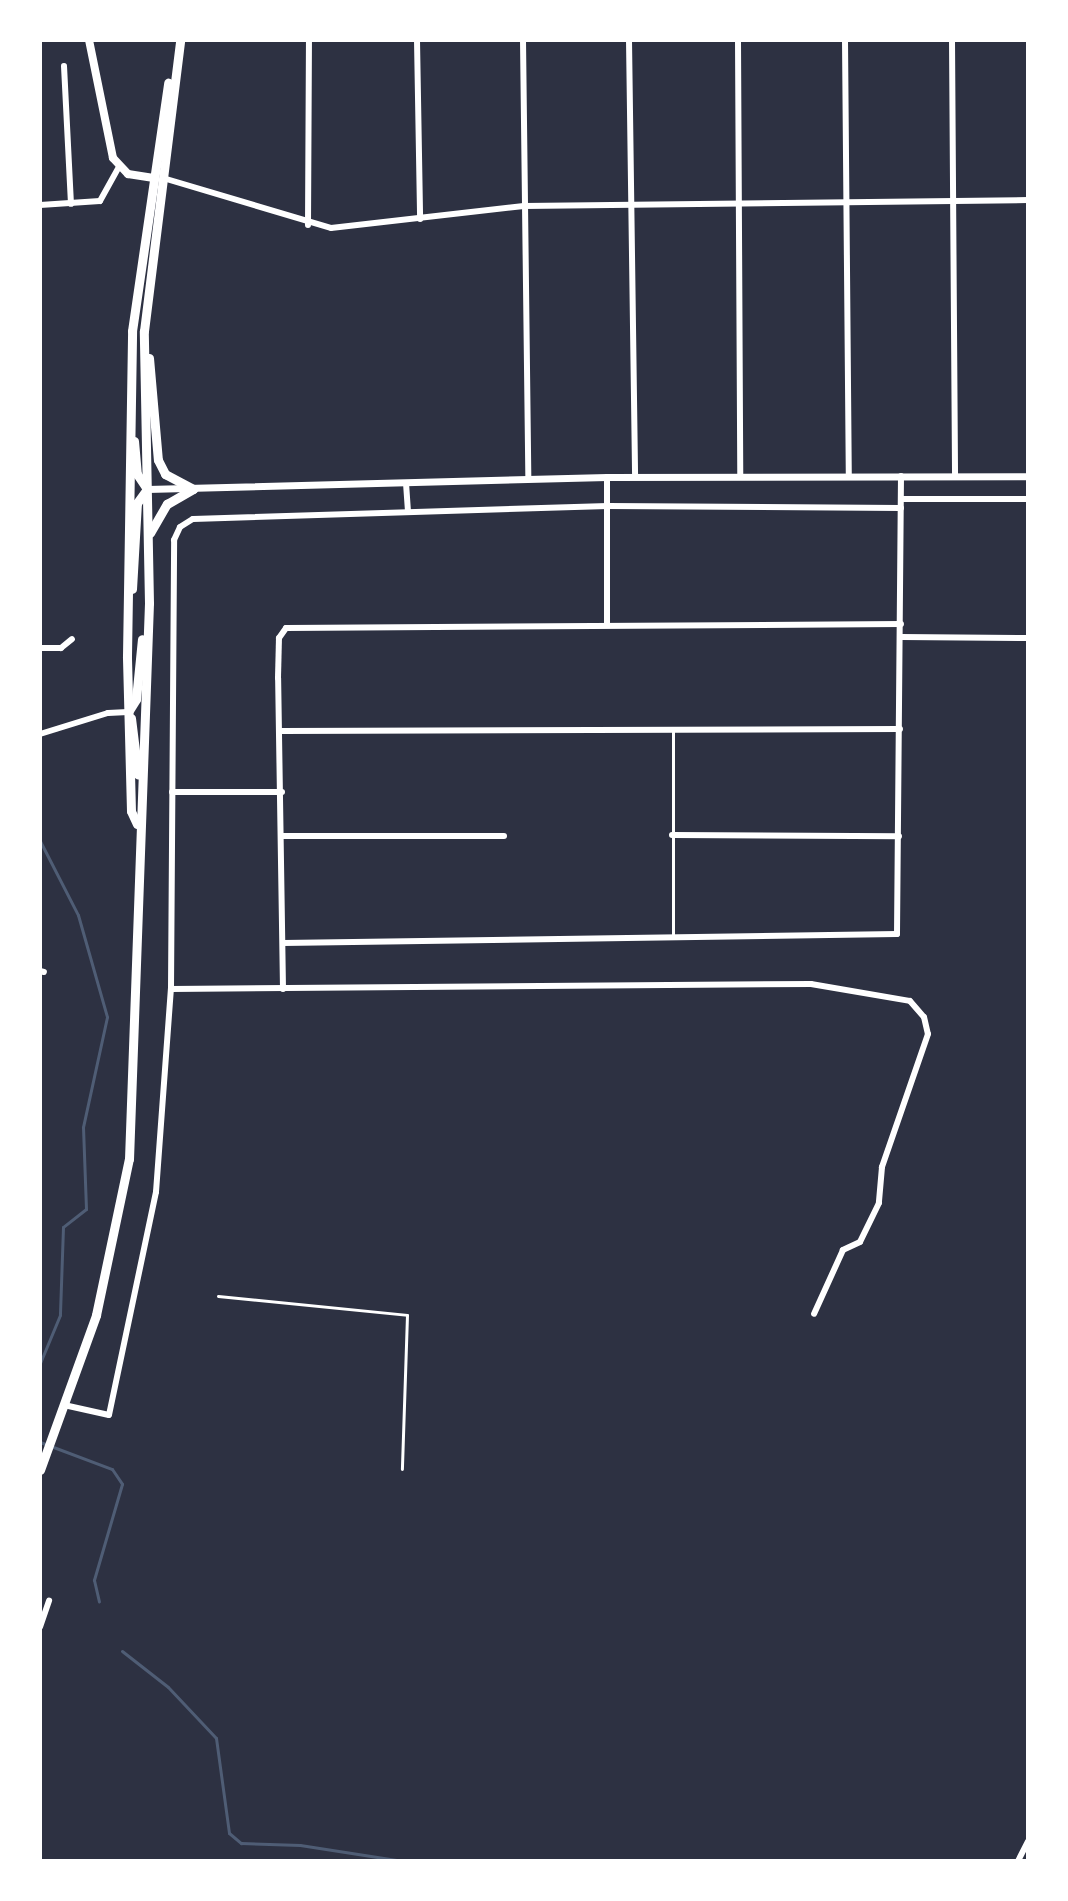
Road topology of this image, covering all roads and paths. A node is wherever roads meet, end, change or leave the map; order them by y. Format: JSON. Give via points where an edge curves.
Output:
{"nodes":[{"id":1,"x":89,"y":40,"type":"edge"},
{"id":2,"x":174,"y":40,"type":"edge"},
{"id":3,"x":180,"y":40,"type":"edge"},
{"id":4,"x":309,"y":40,"type":"edge"},
{"id":5,"x":417,"y":40,"type":"edge"},
{"id":6,"x":523,"y":40,"type":"edge"},
{"id":7,"x":629,"y":40,"type":"edge"},
{"id":8,"x":738,"y":40,"type":"edge"},
{"id":9,"x":845,"y":40,"type":"edge"},
{"id":10,"x":952,"y":40,"type":"edge"},
{"id":11,"x":64,"y":66,"type":"dead end"},
{"id":12,"x":119,"y":167,"type":"junction"},
{"id":13,"x":160,"y":178,"type":"junction"},
{"id":14,"x":953,"y":200,"type":"junction"},
{"id":15,"x":1028,"y":200,"type":"edge"},
{"id":16,"x":739,"y":203,"type":"junction"},
{"id":17,"x":71,"y":204,"type":"junction"},
{"id":18,"x":845,"y":204,"type":"junction"},
{"id":19,"x":40,"y":205,"type":"edge"},
{"id":20,"x":524,"y":206,"type":"junction"},
{"id":21,"x":632,"y":206,"type":"junction"},
{"id":22,"x":420,"y":219,"type":"junction"},
{"id":23,"x":308,"y":225,"type":"junction"},
{"id":24,"x":144,"y":331,"type":"junction"},
{"id":25,"x":132,"y":361,"type":"junction"},
{"id":26,"x":901,"y":476,"type":"junction"},
{"id":27,"x":955,"y":476,"type":"junction"},
{"id":28,"x":1028,"y":476,"type":"edge"},
{"id":29,"x":607,"y":477,"type":"junction"},
{"id":30,"x":635,"y":477,"type":"junction"},
{"id":31,"x":740,"y":477,"type":"junction"},
{"id":32,"x":849,"y":477,"type":"junction"},
{"id":33,"x":528,"y":479,"type":"junction"},
{"id":34,"x":406,"y":483,"type":"junction"},
{"id":35,"x":147,"y":489,"type":"junction"},
{"id":36,"x":193,"y":489,"type":"junction"},
{"id":37,"x":901,"y":499,"type":"junction"},
{"id":38,"x":1028,"y":499,"type":"edge"},
{"id":39,"x":608,"y":506,"type":"junction"},
{"id":40,"x":901,"y":508,"type":"junction"},
{"id":41,"x":408,"y":512,"type":"junction"},
{"id":42,"x":148,"y":536,"type":"junction"},
{"id":43,"x":149,"y":603,"type":"junction"},
{"id":44,"x":128,"y":608,"type":"junction"},
{"id":45,"x":901,"y":624,"type":"junction"},
{"id":46,"x":607,"y":625,"type":"junction"},
{"id":47,"x":901,"y":637,"type":"junction"},
{"id":48,"x":1028,"y":638,"type":"edge"},
{"id":49,"x":72,"y":639,"type":"dead end"},
{"id":50,"x":40,"y":648,"type":"edge"},
{"id":51,"x":128,"y":712,"type":"junction"},
{"id":52,"x":673,"y":729,"type":"junction"},
{"id":53,"x":900,"y":729,"type":"junction"},
{"id":54,"x":282,"y":731,"type":"junction"},
{"id":55,"x":40,"y":734,"type":"edge"},
{"id":56,"x":172,"y":792,"type":"junction"},
{"id":57,"x":282,"y":792,"type":"junction"},
{"id":58,"x":143,"y":812,"type":"junction"},
{"id":59,"x":137,"y":824,"type":"junction"},
{"id":60,"x":672,"y":835,"type":"junction"},
{"id":61,"x":282,"y":836,"type":"junction"},
{"id":62,"x":504,"y":836,"type":"dead end"},
{"id":63,"x":899,"y":836,"type":"junction"},
{"id":64,"x":673,"y":937,"type":"junction"},
{"id":65,"x":283,"y":943,"type":"junction"},
{"id":66,"x":171,"y":989,"type":"junction"},
{"id":67,"x":283,"y":989,"type":"junction"},
{"id":68,"x":218,"y":1296,"type":"dead end"},
{"id":69,"x":814,"y":1314,"type":"dead end"},
{"id":70,"x":64,"y":1405,"type":"junction"},
{"id":71,"x":402,"y":1469,"type":"dead end"},
{"id":72,"x":40,"y":1470,"type":"edge"},
{"id":73,"x":49,"y":1601,"type":"dead end"},
{"id":74,"x":40,"y":1627,"type":"edge"},
{"id":75,"x":1028,"y":1841,"type":"edge"},
{"id":76,"x":1018,"y":1861,"type":"edge"}],
"edges":[{"from":1,"to":12,"type":"main road","via":[[109,146]]},
{"from":2,"to":13,"type":"main road"},
{"from":3,"to":13,"type":"main road"},
{"from":4,"to":23,"type":"street"},
{"from":5,"to":22,"type":"street"},
{"from":6,"to":20,"type":"street"},
{"from":7,"to":21,"type":"street"},
{"from":8,"to":16,"type":"street"},
{"from":9,"to":18,"type":"street"},
{"from":10,"to":14,"type":"street"},
{"from":11,"to":17,"type":"street"},
{"from":12,"to":13,"type":"main road"},
{"from":12,"to":17,"type":"street","via":[[100,201]]},
{"from":13,"to":23,"type":"street"},
{"from":13,"to":24,"type":"main road"},
{"from":13,"to":25,"type":"main road"},
{"from":14,"to":15,"type":"street"},
{"from":14,"to":18,"type":"street"},
{"from":14,"to":27,"type":"street"},
{"from":16,"to":18,"type":"street"},
{"from":16,"to":21,"type":"street"},
{"from":16,"to":31,"type":"street"},
{"from":17,"to":19,"type":"street"},
{"from":18,"to":32,"type":"street"},
{"from":20,"to":21,"type":"street"},
{"from":20,"to":22,"type":"street"},
{"from":20,"to":33,"type":"street"},
{"from":21,"to":30,"type":"street"},
{"from":22,"to":23,"type":"street"},
{"from":24,"to":35,"type":"main road"},
{"from":24,"to":36,"type":"main road","via":[[158,460],[165,474]]},
{"from":25,"to":35,"type":"main road","via":[[135,463]]},
{"from":25,"to":44,"type":"main road"},
{"from":26,"to":27,"type":"street"},
{"from":26,"to":32,"type":"street"},
{"from":26,"to":37,"type":"street"},
{"from":27,"to":28,"type":"street"},
{"from":29,"to":30,"type":"street"},
{"from":29,"to":33,"type":"street"},
{"from":29,"to":39,"type":"street"},
{"from":30,"to":31,"type":"street"},
{"from":31,"to":32,"type":"street"},
{"from":33,"to":34,"type":"street"},
{"from":34,"to":36,"type":"street"},
{"from":34,"to":41,"type":"street"},
{"from":35,"to":36,"type":"street"},
{"from":35,"to":42,"type":"main road"},
{"from":35,"to":44,"type":"main road","via":[[137,503],[137,566]]},
{"from":36,"to":42,"type":"main road","via":[[167,504]]},
{"from":37,"to":38,"type":"street"},
{"from":37,"to":40,"type":"street"},
{"from":39,"to":40,"type":"street"},
{"from":39,"to":41,"type":"street"},
{"from":39,"to":46,"type":"street"},
{"from":40,"to":45,"type":"street"},
{"from":41,"to":56,"type":"street","via":[[193,519],[180,527],[174,540]]},
{"from":42,"to":43,"type":"main road"},
{"from":43,"to":51,"type":"main road","via":[[136,699]]},
{"from":43,"to":58,"type":"main road"},
{"from":44,"to":51,"type":"main road"},
{"from":45,"to":46,"type":"street"},
{"from":45,"to":47,"type":"street"},
{"from":46,"to":54,"type":"street","via":[[294,625],[279,638]]},
{"from":47,"to":48,"type":"street"},
{"from":47,"to":53,"type":"street"},
{"from":49,"to":50,"type":"street","via":[[61,648]]},
{"from":51,"to":55,"type":"street"},
{"from":51,"to":58,"type":"main road","via":[[136,733]]},
{"from":51,"to":59,"type":"main road","via":[[131,811]]},
{"from":52,"to":53,"type":"street"},
{"from":52,"to":54,"type":"street"},
{"from":52,"to":60,"type":"lane"},
{"from":53,"to":63,"type":"street"},
{"from":54,"to":57,"type":"street"},
{"from":56,"to":57,"type":"street"},
{"from":56,"to":66,"type":"street"},
{"from":57,"to":61,"type":"street"},
{"from":58,"to":59,"type":"main road"},
{"from":59,"to":70,"type":"main road","via":[[136,1063],[129,1159],[96,1315]]},
{"from":60,"to":63,"type":"street"},
{"from":60,"to":64,"type":"lane"},
{"from":61,"to":62,"type":"street"},
{"from":61,"to":65,"type":"street"},
{"from":63,"to":64,"type":"street","via":[[899,928],[889,937]]},
{"from":64,"to":65,"type":"street"},
{"from":65,"to":67,"type":"street"},
{"from":66,"to":67,"type":"street"},
{"from":66,"to":70,"type":"street","via":[[156,1192],[109,1415]]},
{"from":67,"to":69,"type":"street","via":[[811,984],[910,1001],[924,1017],[928,1034],[882,1167],[879,1203],[860,1242],[843,1250]]},
{"from":68,"to":71,"type":"lane","via":[[407,1315]]},
{"from":70,"to":72,"type":"main road"},
{"from":73,"to":74,"type":"street"},
{"from":75,"to":76,"type":"street"}]}
